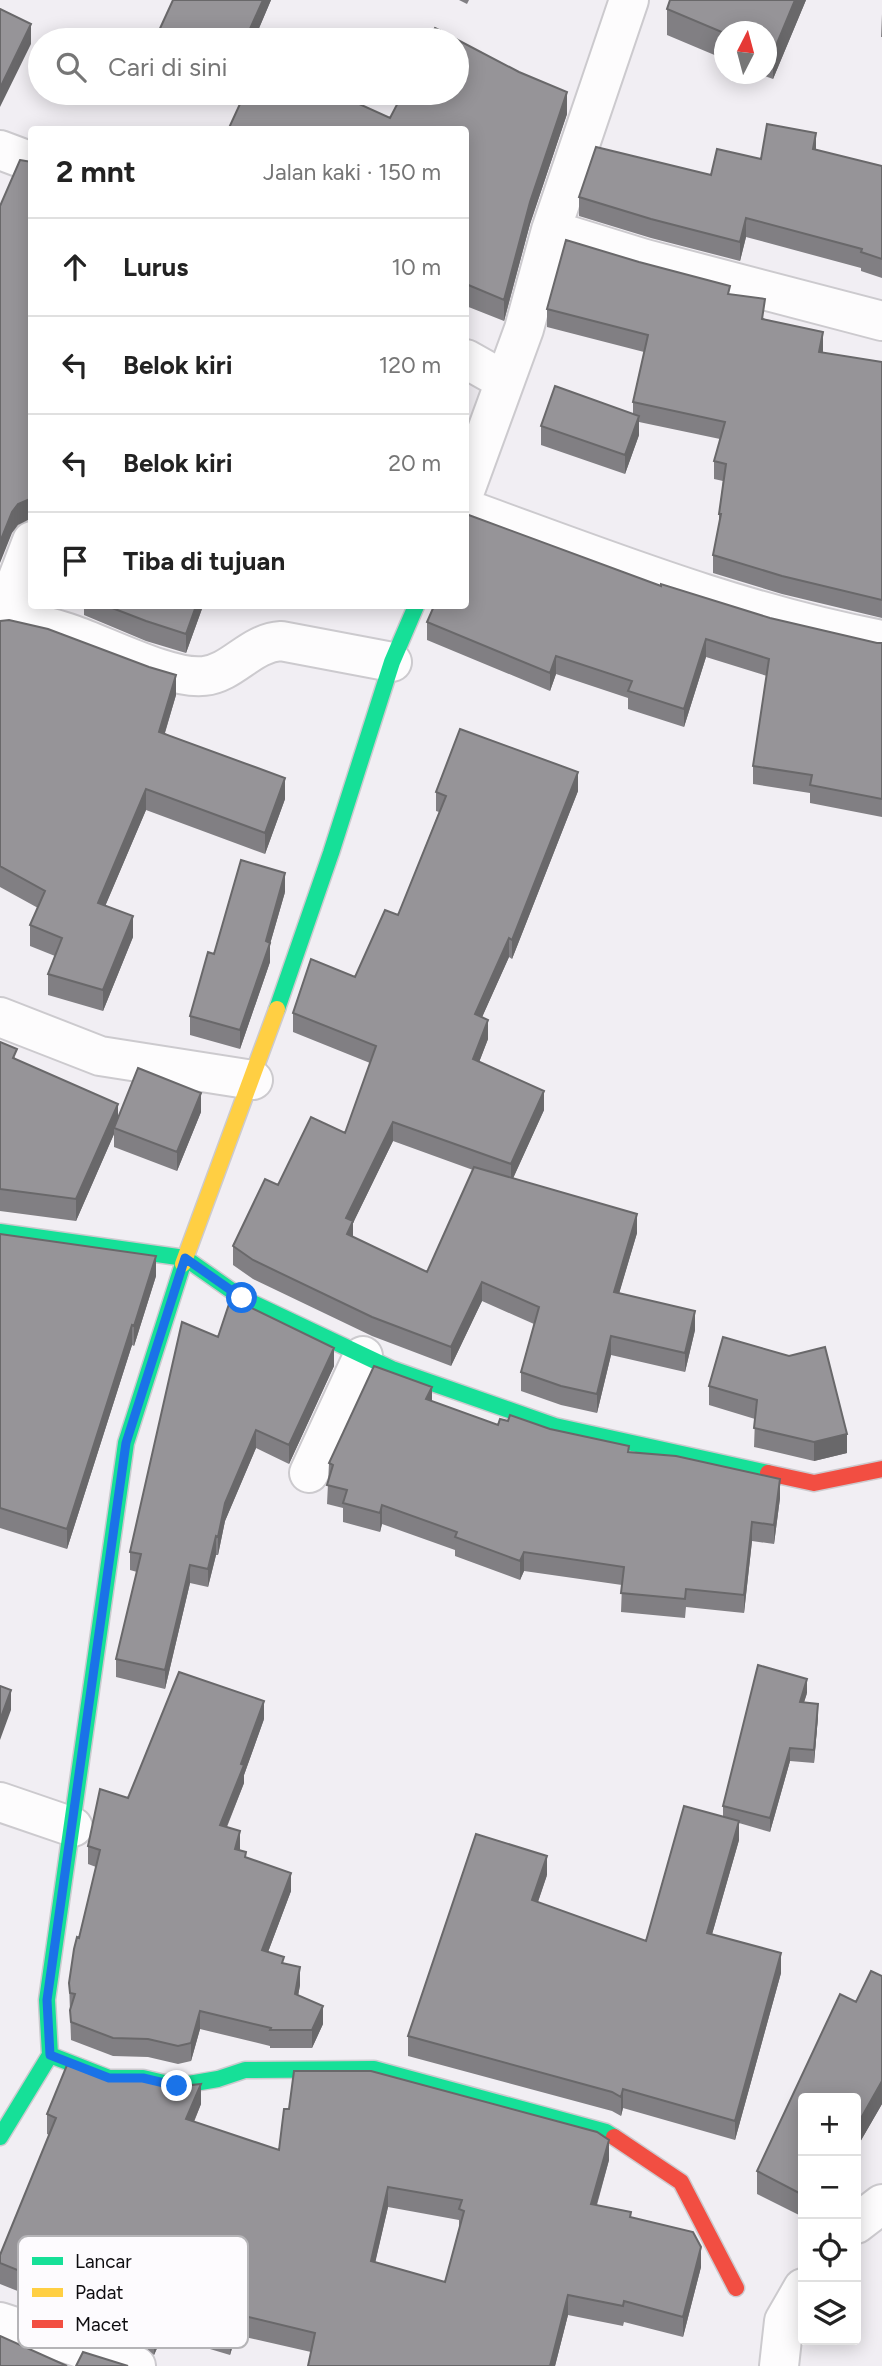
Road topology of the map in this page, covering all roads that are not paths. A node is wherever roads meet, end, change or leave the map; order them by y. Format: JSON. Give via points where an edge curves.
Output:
{"nodes":[{"id":1,"x":629,"y":0,"type":"edge"},
{"id":2,"x":0,"y":150,"type":"edge"},
{"id":3,"x":28,"y":160,"type":"edge"},
{"id":4,"x":551,"y":230,"type":"junction"},
{"id":5,"x":882,"y":321,"type":"edge"},
{"id":6,"x":469,"y":361,"type":"edge"},
{"id":7,"x":505,"y":381,"type":"junction"},
{"id":8,"x":469,"y":480,"type":"edge"},
{"id":9,"x":469,"y":510,"type":"edge"},
{"id":10,"x":28,"y":551,"type":"edge"},
{"id":11,"x":415,"y":609,"type":"edge"},
{"id":12,"x":2,"y":619,"type":"edge"},
{"id":13,"x":882,"y":640,"type":"edge"},
{"id":14,"x":392,"y":662,"type":"junction"},
{"id":15,"x":0,"y":1017,"type":"edge"},
{"id":16,"x":253,"y":1080,"type":"junction"},
{"id":17,"x":0,"y":1232,"type":"edge"},
{"id":18,"x":185,"y":1258,"type":"junction"},
{"id":19,"x":363,"y":1356,"type":"junction"},
{"id":20,"x":882,"y":1469,"type":"edge"},
{"id":21,"x":309,"y":1473,"type":"dead end"},
{"id":22,"x":0,"y":1802,"type":"edge"},
{"id":23,"x":73,"y":1827,"type":"junction"},
{"id":24,"x":50,"y":2055,"type":"junction"},
{"id":25,"x":0,"y":2137,"type":"edge"},
{"id":26,"x":882,"y":2204,"type":"edge"},
{"id":27,"x":861,"y":2220,"type":"edge"},
{"id":28,"x":736,"y":2288,"type":"dead end"},
{"id":29,"x":798,"y":2297,"type":"edge"},
{"id":30,"x":0,"y":2322,"type":"edge"},
{"id":31,"x":18,"y":2328,"type":"edge"},
{"id":32,"x":80,"y":2348,"type":"edge"},
{"id":33,"x":136,"y":2366,"type":"edge"},
{"id":34,"x":779,"y":2366,"type":"edge"}],
"edges":[{"from":1,"to":4,"type":"street"},
{"from":2,"to":3,"type":"street"},
{"from":4,"to":5,"type":"street"},
{"from":4,"to":7,"type":"street"},
{"from":6,"to":7,"type":"street"},
{"from":7,"to":8,"type":"street"},
{"from":9,"to":13,"type":"street","via":[[681,586],[829,630]]},
{"from":10,"to":12,"type":"street"},
{"from":11,"to":14,"type":"street"},
{"from":12,"to":14,"type":"street","via":[[70,633],[183,676],[222,671],[268,642],[281,641]]},
{"from":14,"to":16,"type":"street"},
{"from":15,"to":16,"type":"street","via":[[100,1056]]},
{"from":16,"to":18,"type":"street"},
{"from":17,"to":18,"type":"street"},
{"from":18,"to":19,"type":"street","via":[[242,1298]]},
{"from":18,"to":23,"type":"street","via":[[126,1443]]},
{"from":19,"to":20,"type":"street","via":[[555,1426],[814,1483]]},
{"from":19,"to":21,"type":"street"},
{"from":22,"to":23,"type":"street"},
{"from":23,"to":24,"type":"street","via":[[47,2000]]},
{"from":24,"to":25,"type":"street"},
{"from":24,"to":28,"type":"street","via":[[109,2078],[143,2078],[177,2086],[245,2070],[374,2069],[606,2132],[681,2182]]},
{"from":26,"to":27,"type":"street"},
{"from":29,"to":34,"type":"street","via":[[784,2321]]},
{"from":30,"to":31,"type":"street"},
{"from":32,"to":33,"type":"street"}]}
